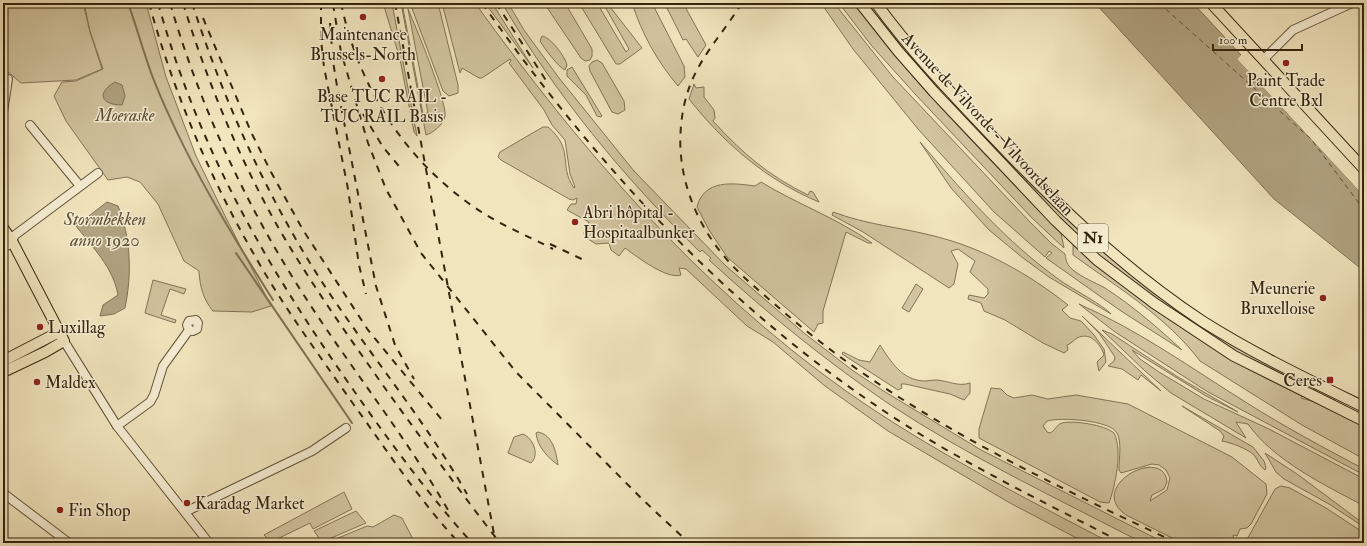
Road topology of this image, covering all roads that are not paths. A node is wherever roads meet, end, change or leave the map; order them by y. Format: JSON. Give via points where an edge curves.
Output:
{"nodes":[{"id":1,"x":860,"y":3,"type":"edge"},
{"id":2,"x":876,"y":3,"type":"edge"},
{"id":3,"x":1211,"y":3,"type":"edge"},
{"id":4,"x":1352,"y":3,"type":"edge"},
{"id":5,"x":1264,"y":59,"type":"junction"},
{"id":6,"x":3,"y":79,"type":"edge"},
{"id":7,"x":3,"y":112,"type":"edge"},
{"id":8,"x":30,"y":124,"type":"dead end"},
{"id":9,"x":1364,"y":168,"type":"edge"},
{"id":10,"x":98,"y":172,"type":"dead end"},
{"id":11,"x":80,"y":186,"type":"junction"},
{"id":12,"x":3,"y":228,"type":"edge"},
{"id":13,"x":12,"y":241,"type":"junction"},
{"id":14,"x":3,"y":248,"type":"edge"},
{"id":15,"x":189,"y":330,"type":"dead end"},
{"id":16,"x":62,"y":337,"type":"junction"},
{"id":17,"x":3,"y":361,"type":"edge"},
{"id":18,"x":3,"y":372,"type":"edge"},
{"id":19,"x":1364,"y":407,"type":"edge"},
{"id":20,"x":1364,"y":421,"type":"edge"},
{"id":21,"x":117,"y":426,"type":"junction"},
{"id":22,"x":346,"y":428,"type":"dead end"},
{"id":23,"x":3,"y":493,"type":"edge"},
{"id":24,"x":185,"y":512,"type":"junction"},
{"id":25,"x":69,"y":543,"type":"edge"},
{"id":26,"x":209,"y":543,"type":"edge"}],
"edges":[{"from":1,"to":20,"type":"main road","name":"Avenue de Vilvorde - Vilvoordselaan","number":"N1","via":[[934,92],[1056,221],[1097,260],[1154,303],[1234,356]]},
{"from":2,"to":19,"type":"main road","name":"Avenue de Vilvorde - Vilvoordselaan","number":"N1","via":[[915,53],[985,129],[1061,208],[1120,261],[1181,306],[1237,342]]},
{"from":3,"to":5,"type":"main road"},
{"from":4,"to":5,"type":"street","via":[[1293,30]]},
{"from":5,"to":9,"type":"main road"},
{"from":6,"to":7,"type":"street","via":[[8,80]]},
{"from":8,"to":11,"type":"street"},
{"from":10,"to":11,"type":"street"},
{"from":11,"to":13,"type":"street","via":[[15,235]]},
{"from":12,"to":13,"type":"main road"},
{"from":13,"to":14,"type":"street"},
{"from":13,"to":16,"type":"main road"},
{"from":15,"to":21,"type":"street","via":[[163,366],[150,402]]},
{"from":16,"to":17,"type":"main road"},
{"from":16,"to":18,"type":"main road","via":[[45,352]]},
{"from":16,"to":21,"type":"street"},
{"from":21,"to":24,"type":"street"},
{"from":22,"to":24,"type":"street","via":[[312,451]]},
{"from":23,"to":25,"type":"street"},
{"from":24,"to":26,"type":"street"}]}
